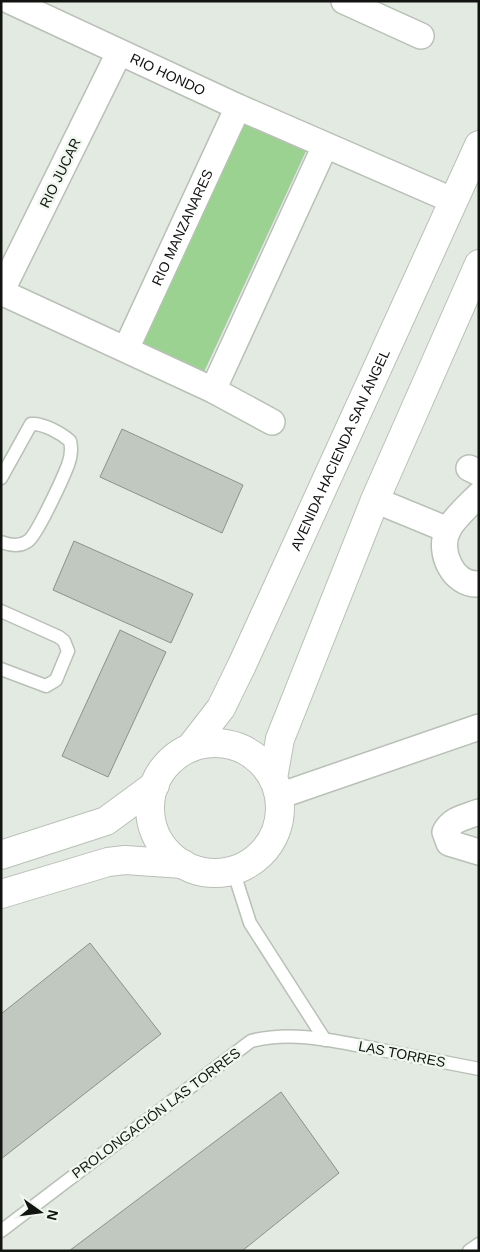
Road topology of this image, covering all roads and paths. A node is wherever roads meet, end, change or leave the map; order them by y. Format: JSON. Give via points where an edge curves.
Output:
{"nodes":[{"id":1,"x":4,"y":1,"type":"edge"},
{"id":2,"x":10,"y":1,"type":"edge"},
{"id":3,"x":344,"y":1,"type":"edge"},
{"id":4,"x":1,"y":6,"type":"edge"},
{"id":5,"x":388,"y":10,"type":"edge"},
{"id":6,"x":421,"y":36,"type":"dead end"},
{"id":7,"x":119,"y":53,"type":"junction"},
{"id":8,"x":238,"y":107,"type":"junction"},
{"id":9,"x":479,"y":145,"type":"edge"},
{"id":10,"x":325,"y":146,"type":"junction"},
{"id":11,"x":454,"y":201,"type":"junction"},
{"id":12,"x":479,"y":264,"type":"edge"},
{"id":13,"x":1,"y":292,"type":"edge"},
{"id":14,"x":126,"y":349,"type":"junction"},
{"id":15,"x":213,"y":390,"type":"junction"},
{"id":16,"x":272,"y":422,"type":"dead end"},
{"id":17,"x":1,"y":478,"type":"edge"},
{"id":18,"x":479,"y":495,"type":"edge"},
{"id":19,"x":375,"y":500,"type":"junction"},
{"id":20,"x":448,"y":530,"type":"junction"},
{"id":21,"x":1,"y":542,"type":"edge"},
{"id":22,"x":479,"y":584,"type":"edge"},
{"id":23,"x":1,"y":611,"type":"edge"},
{"id":24,"x":1,"y":669,"type":"edge"},
{"id":25,"x":479,"y":727,"type":"edge"},
{"id":26,"x":190,"y":748,"type":"junction"},
{"id":27,"x":155,"y":785,"type":"junction"},
{"id":28,"x":276,"y":787,"type":"junction"},
{"id":29,"x":479,"y":812,"type":"edge"},
{"id":30,"x":479,"y":852,"type":"edge"},
{"id":31,"x":1,"y":855,"type":"edge"},
{"id":32,"x":183,"y":864,"type":"junction"},
{"id":33,"x":233,"y":870,"type":"junction"},
{"id":34,"x":1,"y":894,"type":"edge"},
{"id":35,"x":325,"y":1040,"type":"junction"},
{"id":36,"x":479,"y":1069,"type":"edge"},
{"id":37,"x":1,"y":1231,"type":"edge"},
{"id":38,"x":479,"y":1244,"type":"edge"},
{"id":39,"x":469,"y":1251,"type":"edge"}],
"edges":[{"from":1,"to":4,"type":"street"},
{"from":2,"to":7,"type":"street","name":"RIO HONDO"},
{"from":3,"to":5,"type":"street"},
{"from":5,"to":6,"type":"street"},
{"from":7,"to":8,"type":"street","name":"RIO HONDO"},
{"from":7,"to":13,"type":"street","name":"RIO JUCAR"},
{"from":8,"to":10,"type":"street","name":"RIO HONDO"},
{"from":8,"to":14,"type":"street","name":"RIO MANZANARES"},
{"from":9,"to":11,"type":"street","name":"AVENIDA HACIENDA SAN ÁNGEL"},
{"from":10,"to":11,"type":"street","name":"RIO HONDO"},
{"from":10,"to":15,"type":"street"},
{"from":11,"to":26,"type":"street","name":"AVENIDA HACIENDA SAN ÁNGEL","via":[[242,665],[221,708]]},
{"from":12,"to":19,"type":"street"},
{"from":13,"to":14,"type":"street"},
{"from":14,"to":15,"type":"street"},
{"from":15,"to":16,"type":"street"},
{"from":17,"to":21,"type":"lane","via":[[31,424],[55,431],[70,441],[72,447],[68,464],[35,534],[24,544]]},
{"from":18,"to":20,"type":"street"},
{"from":19,"to":20,"type":"street"},
{"from":19,"to":28,"type":"street","via":[[280,739]]},
{"from":20,"to":22,"type":"street","via":[[445,547],[448,565],[462,580]]},
{"from":23,"to":24,"type":"lane","via":[[58,636],[64,640],[68,651],[52,684],[38,684]]},
{"from":25,"to":28,"type":"street"},
{"from":26,"to":27,"type":"street","via":[[169,763]]},
{"from":26,"to":28,"type":"street","via":[[215,743],[235,746],[262,762]]},
{"from":27,"to":31,"type":"street","via":[[106,821]]},
{"from":27,"to":32,"type":"street","via":[[151,811],[157,836]]},
{"from":28,"to":33,"type":"street","via":[[280,812],[270,842],[248,864]]},
{"from":29,"to":30,"type":"street","via":[[454,821],[445,832],[449,843]]},
{"from":32,"to":33,"type":"street","via":[[208,872]]},
{"from":32,"to":34,"type":"street","via":[[132,860],[108,862]]},
{"from":33,"to":35,"type":"lane","via":[[250,923]]},
{"from":35,"to":36,"type":"lane","name":"LAS TORRES"},
{"from":35,"to":37,"type":"lane","name":"PROLONGACIÓN LAS TORRES","via":[[268,1036],[251,1041]]},
{"from":38,"to":39,"type":"lane"}]}
